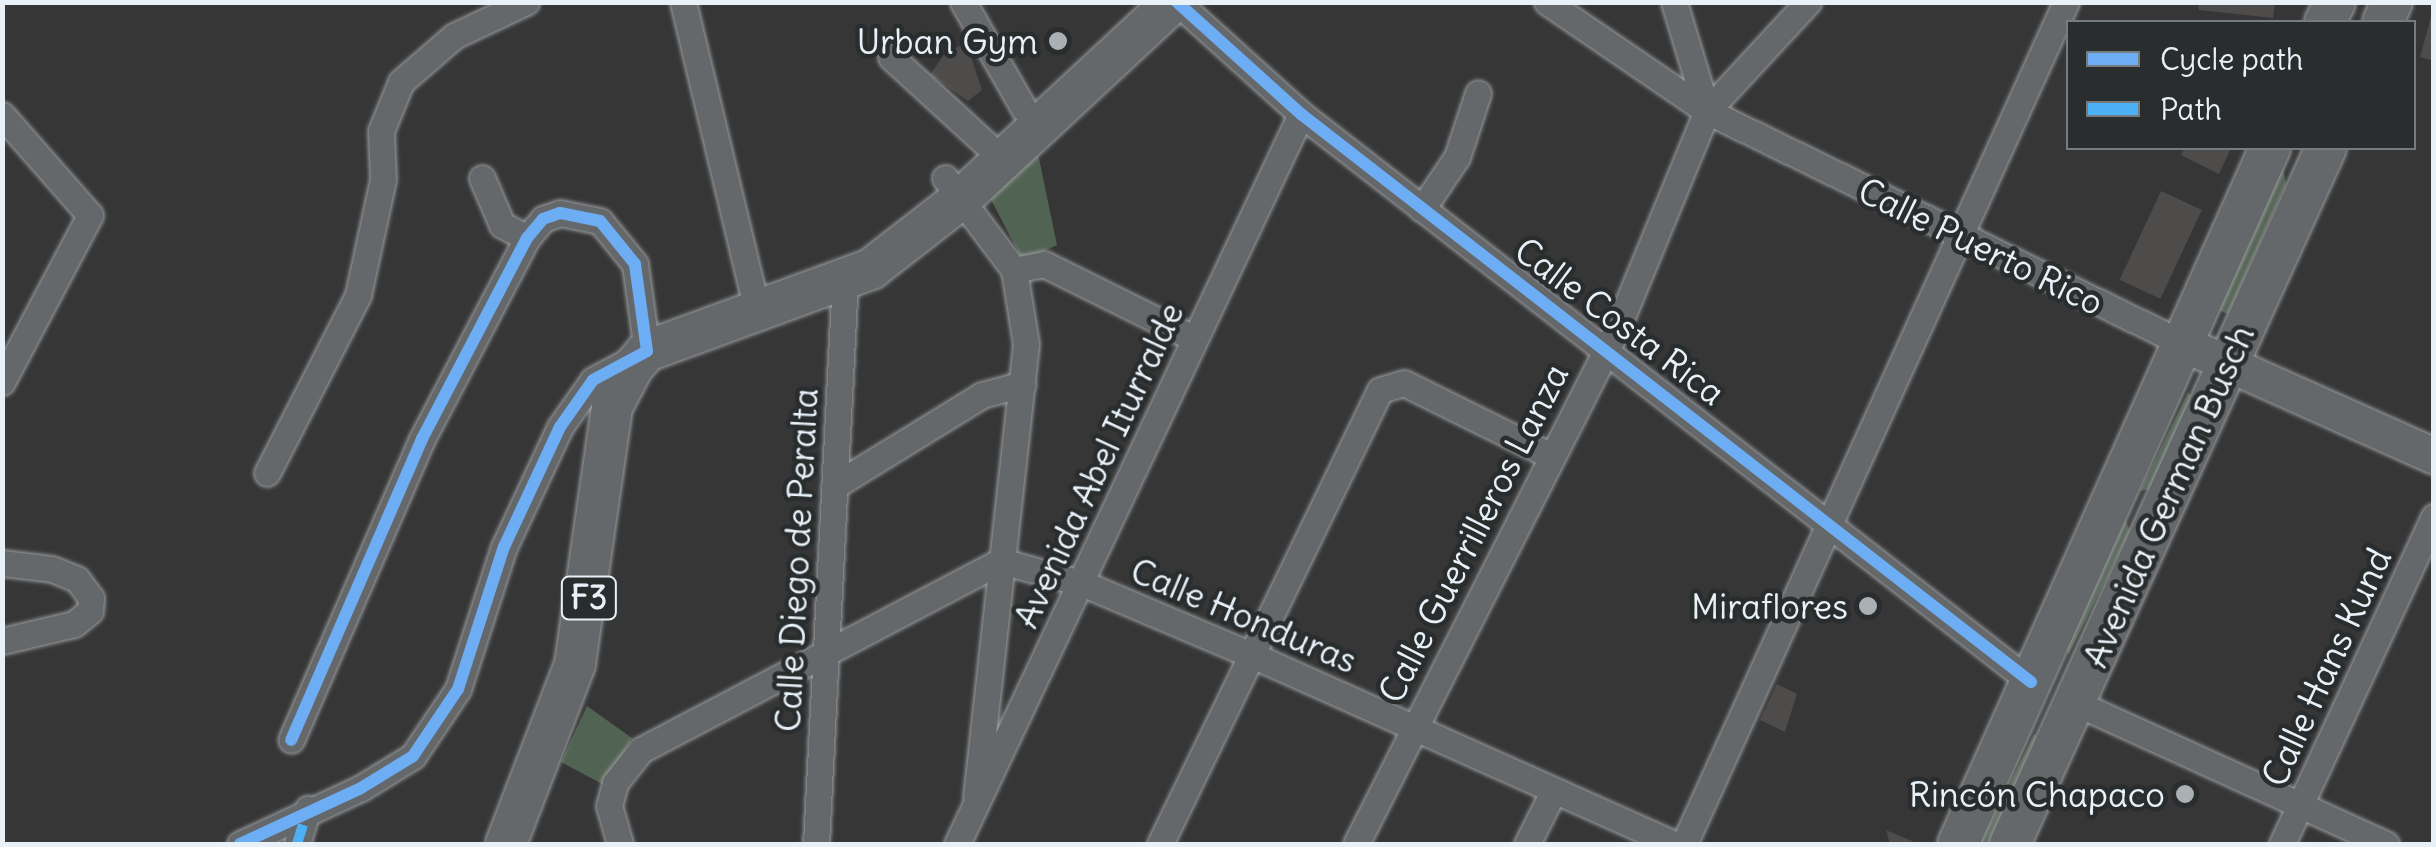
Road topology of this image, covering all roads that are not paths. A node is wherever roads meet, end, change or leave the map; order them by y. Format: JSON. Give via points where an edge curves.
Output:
{"nodes":[{"id":1,"x":526,"y":2,"type":"edge"},
{"id":2,"x":683,"y":2,"type":"edge"},
{"id":3,"x":963,"y":2,"type":"edge"},
{"id":4,"x":1141,"y":2,"type":"edge"},
{"id":5,"x":1175,"y":2,"type":"edge"},
{"id":6,"x":1547,"y":2,"type":"edge"},
{"id":7,"x":1674,"y":2,"type":"edge"},
{"id":8,"x":1808,"y":2,"type":"edge"},
{"id":9,"x":2066,"y":2,"type":"edge"},
{"id":10,"x":891,"y":58,"type":"dead end"},
{"id":11,"x":1478,"y":93,"type":"dead end"},
{"id":12,"x":1024,"y":109,"type":"junction"},
{"id":13,"x":1707,"y":111,"type":"junction"},
{"id":14,"x":1301,"y":114,"type":"junction"},
{"id":15,"x":2,"y":115,"type":"edge"},
{"id":16,"x":986,"y":144,"type":"junction"},
{"id":17,"x":2269,"y":150,"type":"edge"},
{"id":18,"x":2325,"y":150,"type":"edge"},
{"id":19,"x":482,"y":178,"type":"dead end"},
{"id":20,"x":953,"y":188,"type":"junction"},
{"id":21,"x":1422,"y":209,"type":"junction"},
{"id":22,"x":527,"y":238,"type":"junction"},
{"id":23,"x":1962,"y":238,"type":"junction"},
{"id":24,"x":1014,"y":270,"type":"junction"},
{"id":25,"x":845,"y":279,"type":"junction"},
{"id":26,"x":757,"y":310,"type":"junction"},
{"id":27,"x":1193,"y":338,"type":"junction"},
{"id":28,"x":2184,"y":344,"type":"junction"},
{"id":29,"x":1608,"y":347,"type":"junction"},
{"id":30,"x":647,"y":350,"type":"junction"},
{"id":31,"x":2228,"y":364,"type":"junction"},
{"id":32,"x":2,"y":382,"type":"edge"},
{"id":33,"x":1022,"y":384,"type":"junction"},
{"id":34,"x":1551,"y":456,"type":"junction"},
{"id":35,"x":2434,"y":456,"type":"edge"},
{"id":36,"x":267,"y":473,"type":"dead end"},
{"id":37,"x":834,"y":486,"type":"junction"},
{"id":38,"x":2434,"y":517,"type":"edge"},
{"id":39,"x":1832,"y":522,"type":"junction"},
{"id":40,"x":1001,"y":561,"type":"junction"},
{"id":41,"x":2,"y":563,"type":"edge"},
{"id":42,"x":1084,"y":584,"type":"junction"},
{"id":43,"x":2,"y":641,"type":"edge"},
{"id":44,"x":828,"y":648,"type":"junction"},
{"id":45,"x":1254,"y":656,"type":"junction"},
{"id":46,"x":2031,"y":682,"type":"junction"},
{"id":47,"x":2074,"y":702,"type":"junction"},
{"id":48,"x":1413,"y":728,"type":"junction"},
{"id":49,"x":291,"y":740,"type":"dead end"},
{"id":50,"x":1554,"y":790,"type":"junction"},
{"id":51,"x":308,"y":808,"type":"junction"},
{"id":52,"x":975,"y":808,"type":"junction"},
{"id":53,"x":2299,"y":810,"type":"junction"},
{"id":54,"x":240,"y":844,"type":"edge"},
{"id":55,"x":298,"y":844,"type":"edge"},
{"id":56,"x":506,"y":844,"type":"edge"},
{"id":57,"x":620,"y":844,"type":"edge"},
{"id":58,"x":816,"y":844,"type":"edge"},
{"id":59,"x":957,"y":844,"type":"edge"},
{"id":60,"x":1160,"y":844,"type":"edge"},
{"id":61,"x":1356,"y":844,"type":"edge"},
{"id":62,"x":1527,"y":844,"type":"edge"},
{"id":63,"x":1674,"y":844,"type":"edge"},
{"id":64,"x":1684,"y":844,"type":"edge"},
{"id":65,"x":1958,"y":844,"type":"edge"},
{"id":66,"x":2010,"y":844,"type":"edge"},
{"id":67,"x":2282,"y":844,"type":"edge"},
{"id":68,"x":2386,"y":844,"type":"edge"}],
"edges":[{"from":1,"to":36,"type":"street","via":[[454,36],[401,82],[380,131],[383,179],[358,296]]},
{"from":2,"to":26,"type":"street"},
{"from":3,"to":12,"type":"street"},
{"from":4,"to":12,"type":"main road"},
{"from":5,"to":14,"type":"street","name":"Calle Costa Rica"},
{"from":5,"to":20,"type":"main road"},
{"from":6,"to":13,"type":"street","name":"Calle Puerto Rico"},
{"from":7,"to":13,"type":"street"},
{"from":8,"to":13,"type":"street","name":"Calle Guerrilleros Lanza"},
{"from":9,"to":23,"type":"street"},
{"from":10,"to":16,"type":"street"},
{"from":11,"to":21,"type":"street","via":[[1457,157]]},
{"from":12,"to":16,"type":"main road"},
{"from":13,"to":23,"type":"street","name":"Calle Puerto Rico"},
{"from":13,"to":29,"type":"street","name":"Calle Guerrilleros Lanza"},
{"from":14,"to":21,"type":"street","name":"Calle Costa Rica"},
{"from":14,"to":27,"type":"street","name":"Avenida Abel Iturralde"},
{"from":15,"to":32,"type":"street","via":[[90,214]]},
{"from":16,"to":20,"type":"main road"},
{"from":17,"to":28,"type":"main road","name":"Avenida German Busch"},
{"from":18,"to":31,"type":"main road","name":"Avenida German Busch"},
{"from":19,"to":22,"type":"street","via":[[502,225]]},
{"from":20,"to":24,"type":"street"},
{"from":20,"to":25,"type":"main road","via":[[860,248]]},
{"from":21,"to":29,"type":"street","name":"Calle Costa Rica"},
{"from":22,"to":30,"type":"street","via":[[543,219],[576,211],[617,234],[635,264]]},
{"from":22,"to":49,"type":"street","via":[[422,439]]},
{"from":23,"to":28,"type":"street","name":"Calle Puerto Rico"},
{"from":23,"to":39,"type":"street"},
{"from":24,"to":27,"type":"street","via":[[1044,264]]},
{"from":24,"to":33,"type":"street","via":[[1023,300]]},
{"from":25,"to":26,"type":"main road"},
{"from":25,"to":37,"type":"street","name":"Calle Diego de Peralta"},
{"from":26,"to":30,"type":"main road"},
{"from":27,"to":42,"type":"street","name":"Avenida Abel Iturralde"},
{"from":28,"to":31,"type":"street","name":"Calle Puerto Rico"},
{"from":28,"to":46,"type":"main road","name":"Avenida German Busch"},
{"from":29,"to":34,"type":"street","name":"Calle Guerrilleros Lanza"},
{"from":29,"to":39,"type":"street","name":"Calle Costa Rica"},
{"from":30,"to":51,"type":"street","via":[[593,380],[560,427],[504,547],[458,689],[428,736],[413,756],[361,788]]},
{"from":30,"to":56,"type":"main road","number":"F3","via":[[612,407],[575,664]]},
{"from":31,"to":35,"type":"street","name":"Calle Puerto Rico"},
{"from":31,"to":47,"type":"main road","name":"Avenida German Busch"},
{"from":33,"to":37,"type":"street","via":[[982,395]]},
{"from":33,"to":40,"type":"street"},
{"from":34,"to":45,"type":"street","via":[[1404,383],[1387,385],[1374,400]]},
{"from":34,"to":48,"type":"street","name":"Calle Guerrilleros Lanza"},
{"from":37,"to":44,"type":"street","name":"Calle Diego de Peralta"},
{"from":38,"to":53,"type":"street","name":"Calle Hans Kund"},
{"from":39,"to":46,"type":"street","name":"Calle Costa Rica"},
{"from":39,"to":64,"type":"street"},
{"from":40,"to":42,"type":"street","name":"Calle Honduras"},
{"from":40,"to":44,"type":"street"},
{"from":40,"to":52,"type":"street"},
{"from":41,"to":43,"type":"street","via":[[52,569],[77,579],[91,598],[90,611],[74,624]]},
{"from":42,"to":45,"type":"street","name":"Calle Honduras"},
{"from":42,"to":52,"type":"street","name":"Avenida Abel Iturralde"},
{"from":44,"to":57,"type":"street","via":[[641,750],[615,784],[609,818]]},
{"from":44,"to":58,"type":"street","name":"Calle Diego de Peralta"},
{"from":45,"to":48,"type":"street","name":"Calle Honduras"},
{"from":45,"to":60,"type":"street"},
{"from":46,"to":47,"type":"main road"},
{"from":46,"to":65,"type":"main road","name":"Avenida German Busch"},
{"from":47,"to":53,"type":"street"},
{"from":47,"to":66,"type":"main road","name":"Avenida German Busch"},
{"from":48,"to":50,"type":"street","name":"Calle Honduras"},
{"from":48,"to":61,"type":"street","name":"Calle Guerrilleros Lanza"},
{"from":50,"to":62,"type":"street"},
{"from":50,"to":63,"type":"street","name":"Calle Honduras"},
{"from":51,"to":54,"type":"street"},
{"from":51,"to":55,"type":"street"},
{"from":52,"to":59,"type":"street","name":"Avenida Abel Iturralde"},
{"from":53,"to":67,"type":"street","name":"Calle Hans Kund"},
{"from":53,"to":68,"type":"street"}]}
